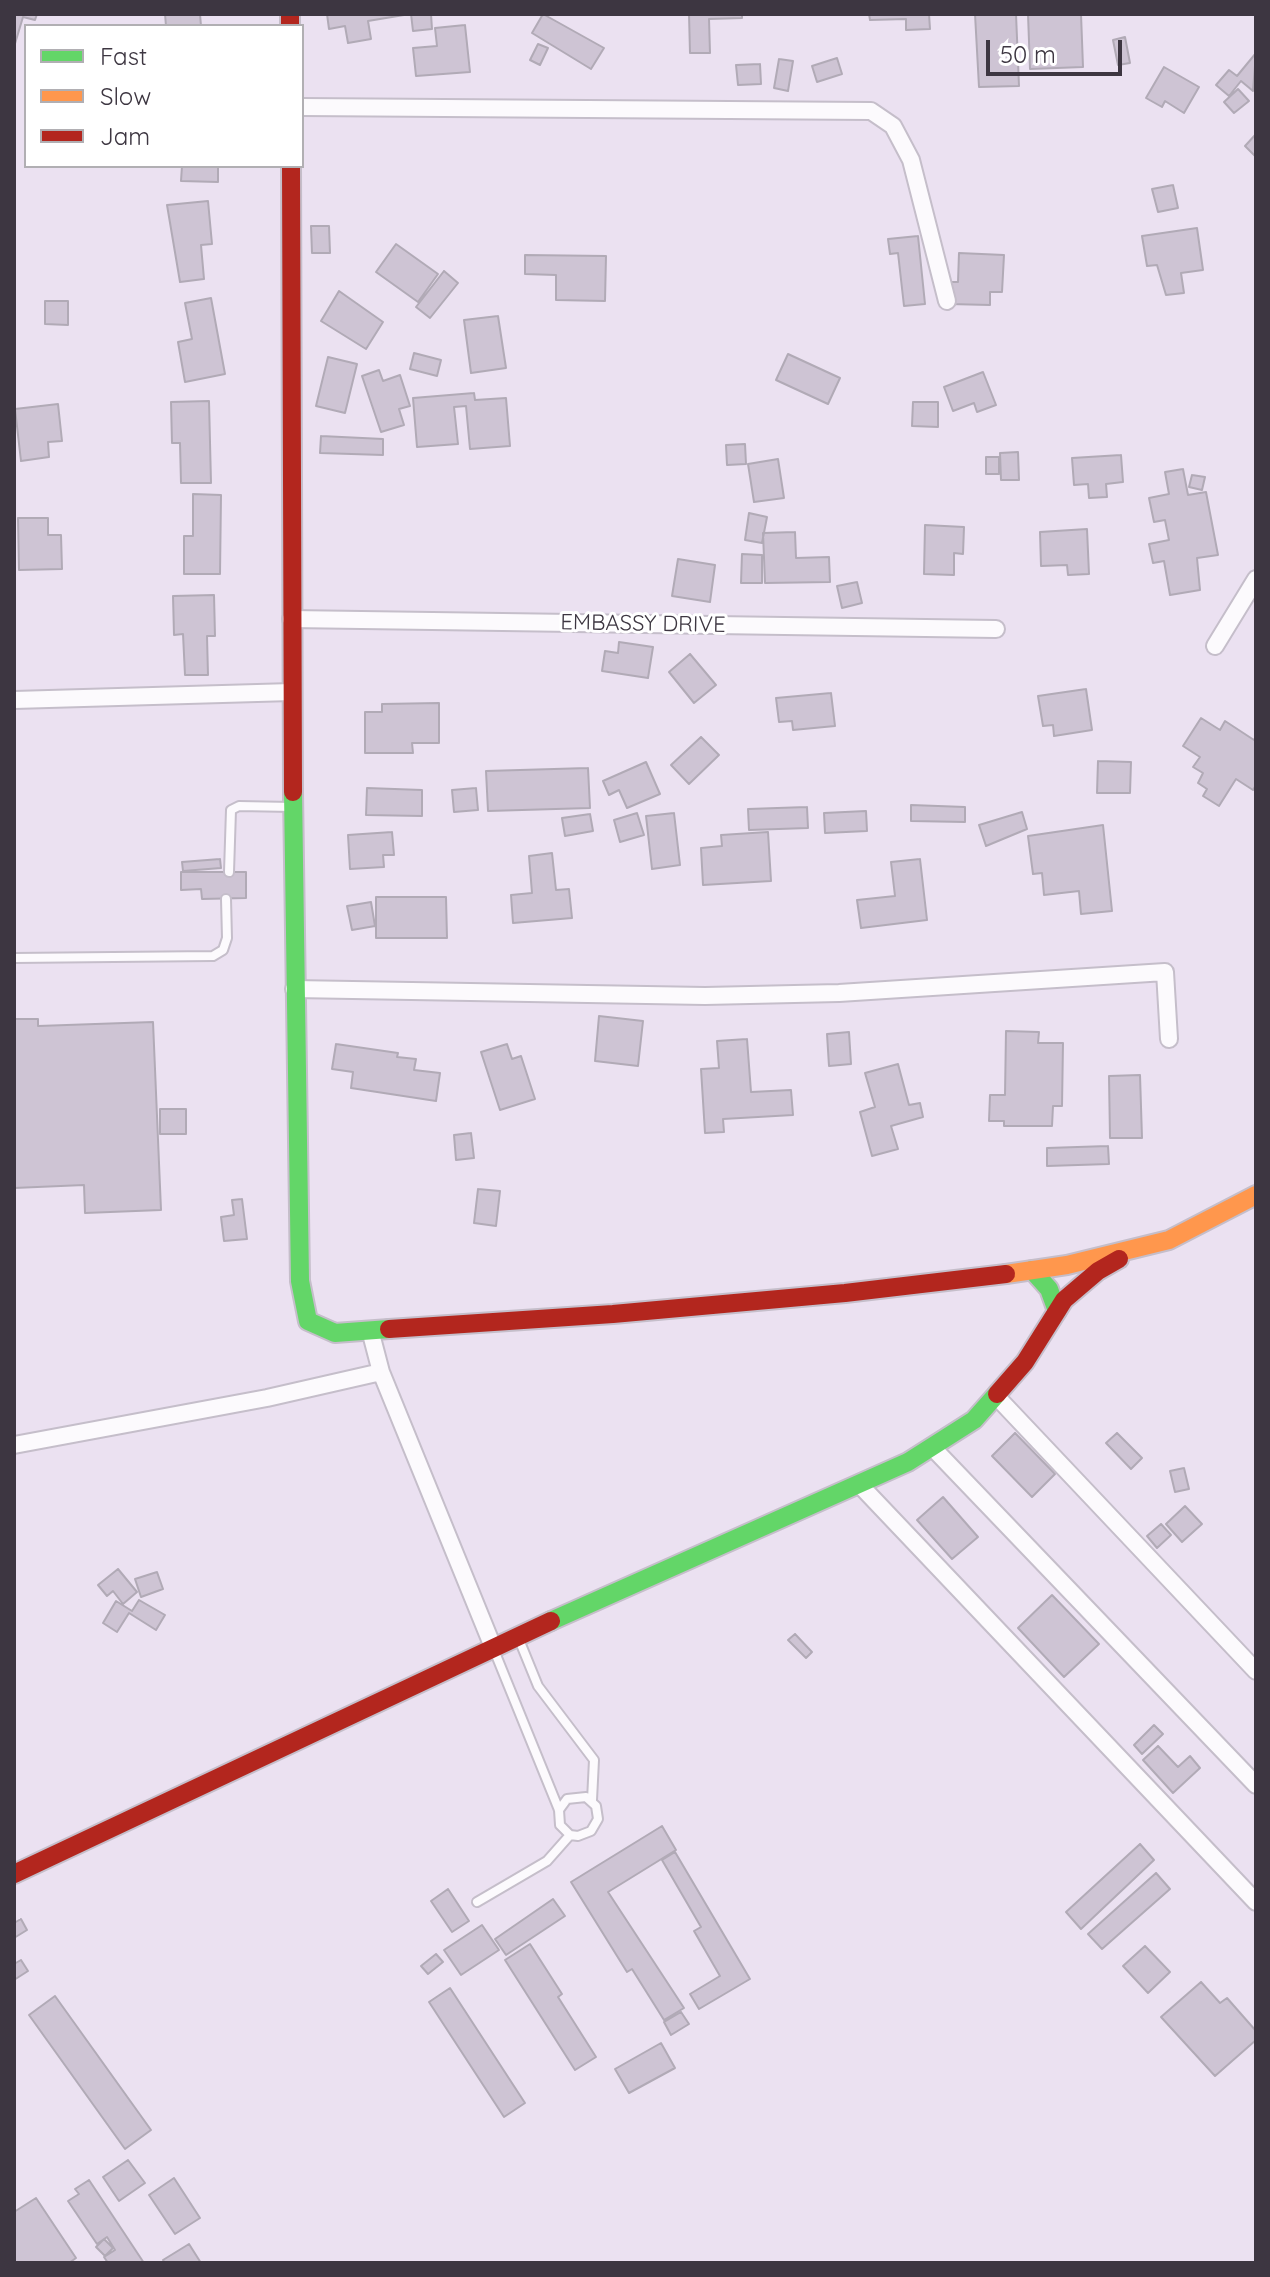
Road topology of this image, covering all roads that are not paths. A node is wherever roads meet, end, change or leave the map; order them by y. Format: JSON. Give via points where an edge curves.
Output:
{"nodes":[{"id":1,"x":304,"y":107,"type":"edge"},
{"id":2,"x":291,"y":168,"type":"edge"},
{"id":3,"x":947,"y":301,"type":"dead end"},
{"id":4,"x":1256,"y":579,"type":"edge"},
{"id":5,"x":291,"y":619,"type":"junction"},
{"id":6,"x":996,"y":629,"type":"dead end"},
{"id":7,"x":1215,"y":646,"type":"dead end"},
{"id":8,"x":292,"y":692,"type":"junction"},
{"id":9,"x":14,"y":700,"type":"edge"},
{"id":10,"x":293,"y":807,"type":"junction"},
{"id":11,"x":229,"y":872,"type":"dead end"},
{"id":12,"x":226,"y":899,"type":"dead end"},
{"id":13,"x":14,"y":958,"type":"edge"},
{"id":14,"x":294,"y":989,"type":"junction"},
{"id":15,"x":1169,"y":1039,"type":"dead end"},
{"id":16,"x":1256,"y":1195,"type":"edge"},
{"id":17,"x":1137,"y":1249,"type":"junction"},
{"id":18,"x":1032,"y":1270,"type":"junction"},
{"id":19,"x":1057,"y":1311,"type":"junction"},
{"id":20,"x":370,"y":1330,"type":"junction"},
{"id":21,"x":381,"y":1372,"type":"junction"},
{"id":22,"x":997,"y":1397,"type":"junction"},
{"id":23,"x":14,"y":1445,"type":"edge"},
{"id":24,"x":933,"y":1448,"type":"junction"},
{"id":25,"x":860,"y":1485,"type":"junction"},
{"id":26,"x":518,"y":1636,"type":"junction"},
{"id":27,"x":493,"y":1647,"type":"junction"},
{"id":28,"x":1256,"y":1671,"type":"edge"},
{"id":29,"x":1256,"y":1785,"type":"edge"},
{"id":30,"x":592,"y":1800,"type":"junction"},
{"id":31,"x":559,"y":1810,"type":"junction"},
{"id":32,"x":570,"y":1835,"type":"junction"},
{"id":33,"x":14,"y":1874,"type":"edge"},
{"id":34,"x":477,"y":1902,"type":"dead end"},
{"id":35,"x":1256,"y":1902,"type":"edge"}],
"edges":[{"from":1,"to":3,"type":"street","via":[[871,111],[893,126],[911,160]]},
{"from":2,"to":5,"type":"street"},
{"from":4,"to":7,"type":"street"},
{"from":5,"to":6,"type":"street","name":"EMBASSY DRIVE"},
{"from":5,"to":8,"type":"street"},
{"from":8,"to":9,"type":"street"},
{"from":8,"to":10,"type":"street"},
{"from":10,"to":11,"type":"lane","via":[[231,810]]},
{"from":10,"to":14,"type":"street"},
{"from":12,"to":13,"type":"lane","via":[[227,938],[223,950],[213,956]]},
{"from":14,"to":15,"type":"street","via":[[705,996],[1165,972]]},
{"from":14,"to":20,"type":"street","via":[[303,1307],[308,1321],[320,1329]]},
{"from":16,"to":17,"type":"street","via":[[1198,1227]]},
{"from":17,"to":18,"type":"street"},
{"from":17,"to":19,"type":"street","via":[[1098,1271]]},
{"from":18,"to":19,"type":"street","via":[[1049,1289]]},
{"from":18,"to":20,"type":"street","via":[[749,1302]]},
{"from":19,"to":22,"type":"street"},
{"from":20,"to":21,"type":"street"},
{"from":21,"to":23,"type":"street"},
{"from":21,"to":27,"type":"street"},
{"from":22,"to":24,"type":"street"},
{"from":22,"to":28,"type":"street"},
{"from":24,"to":25,"type":"street"},
{"from":24,"to":29,"type":"street"},
{"from":25,"to":26,"type":"street"},
{"from":25,"to":35,"type":"street"},
{"from":26,"to":27,"type":"street"},
{"from":26,"to":30,"type":"lane","via":[[538,1686],[594,1760]]},
{"from":27,"to":31,"type":"lane"},
{"from":27,"to":33,"type":"street"},
{"from":30,"to":31,"type":"lane","via":[[573,1797]]},
{"from":30,"to":32,"type":"lane","via":[[598,1812],[596,1826]]},
{"from":31,"to":32,"type":"lane","via":[[560,1825]]},
{"from":32,"to":34,"type":"lane","via":[[547,1861]]}]}
